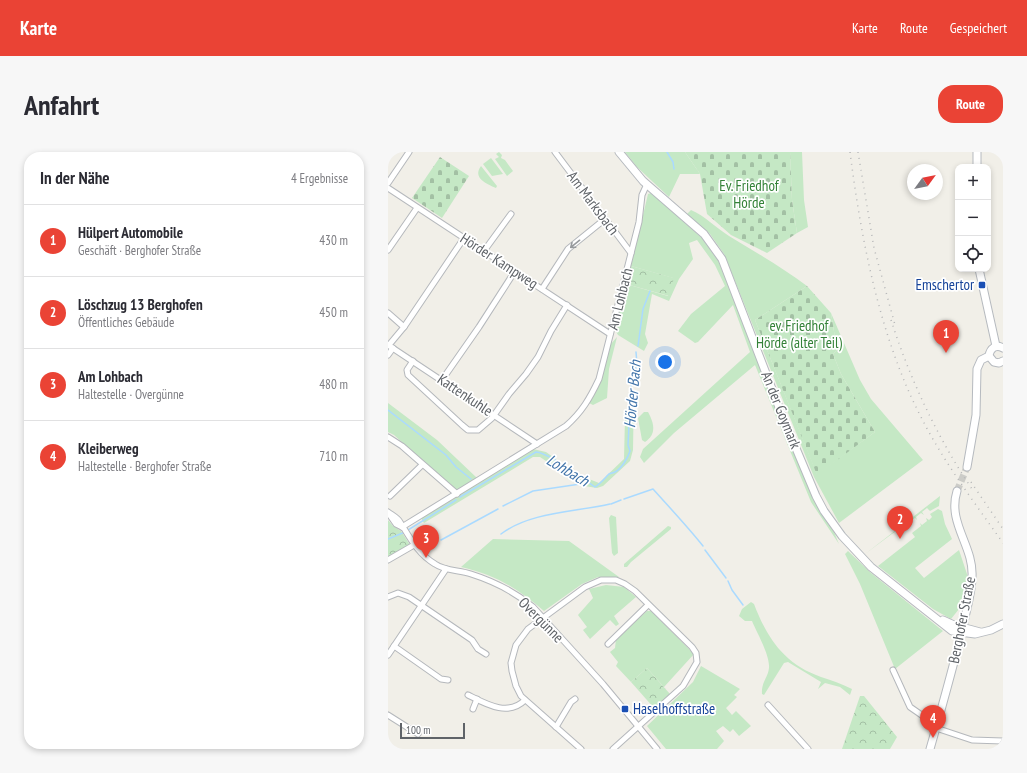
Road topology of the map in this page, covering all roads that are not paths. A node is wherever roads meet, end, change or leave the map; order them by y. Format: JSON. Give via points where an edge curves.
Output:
{"nodes":[{"id":1,"x":409,"y":152,"type":"edge"},
{"id":2,"x":555,"y":152,"type":"edge"},
{"id":3,"x":620,"y":152,"type":"edge"},
{"id":4,"x":977,"y":152,"type":"edge"},
{"id":5,"x":977,"y":164,"type":"edge"},
{"id":6,"x":388,"y":183,"type":"edge"},
{"id":7,"x":647,"y":184,"type":"junction"},
{"id":8,"x":388,"y":188,"type":"edge"},
{"id":9,"x":417,"y":208,"type":"junction"},
{"id":10,"x":511,"y":214,"type":"dead end"},
{"id":11,"x":605,"y":219,"type":"junction"},
{"id":12,"x":464,"y":238,"type":"junction"},
{"id":13,"x":388,"y":250,"type":"edge"},
{"id":14,"x":484,"y":251,"type":"junction"},
{"id":15,"x":631,"y":253,"type":"junction"},
{"id":16,"x":515,"y":271,"type":"junction"},
{"id":17,"x":980,"y":272,"type":"edge"},
{"id":18,"x":542,"y":289,"type":"junction"},
{"id":19,"x":567,"y":305,"type":"junction"},
{"id":20,"x":388,"y":313,"type":"edge"},
{"id":21,"x":404,"y":327,"type":"junction"},
{"id":22,"x":610,"y":334,"type":"junction"},
{"id":23,"x":390,"y":346,"type":"edge"},
{"id":24,"x":1000,"y":347,"type":"edge"},
{"id":25,"x":388,"y":355,"type":"edge"},
{"id":26,"x":989,"y":356,"type":"junction"},
{"id":27,"x":413,"y":361,"type":"junction"},
{"id":28,"x":1002,"y":362,"type":"edge"},
{"id":29,"x":442,"y":380,"type":"junction"},
{"id":30,"x":494,"y":415,"type":"junction"},
{"id":31,"x":388,"y":437,"type":"edge"},
{"id":32,"x":537,"y":444,"type":"junction"},
{"id":33,"x":422,"y":464,"type":"junction"},
{"id":34,"x":967,"y":467,"type":"tunnel mouth"},
{"id":35,"x":957,"y":492,"type":"tunnel mouth"},
{"id":36,"x":456,"y":494,"type":"junction"},
{"id":37,"x":390,"y":496,"type":"dead end"},
{"id":38,"x":388,"y":513,"type":"edge"},
{"id":39,"x":404,"y":530,"type":"junction"},
{"id":40,"x":414,"y":545,"type":"junction"},
{"id":41,"x":388,"y":560,"type":"edge"},
{"id":42,"x":446,"y":569,"type":"junction"},
{"id":43,"x":388,"y":597,"type":"edge"},
{"id":44,"x":423,"y":605,"type":"junction"},
{"id":45,"x":648,"y":605,"type":"junction"},
{"id":46,"x":934,"y":616,"type":"junction"},
{"id":47,"x":543,"y":618,"type":"junction"},
{"id":48,"x":1003,"y":624,"type":"edge"},
{"id":49,"x":962,"y":630,"type":"junction"},
{"id":50,"x":952,"y":631,"type":"junction"},
{"id":51,"x":608,"y":644,"type":"dead end"},
{"id":52,"x":394,"y":646,"type":"junction"},
{"id":53,"x":958,"y":646,"type":"junction"},
{"id":54,"x":486,"y":654,"type":"dead end"},
{"id":55,"x":388,"y":655,"type":"edge"},
{"id":56,"x":893,"y":670,"type":"dead end"},
{"id":57,"x":448,"y":680,"type":"dead end"},
{"id":58,"x":468,"y":695,"type":"dead end"},
{"id":59,"x":477,"y":699,"type":"junction"},
{"id":60,"x":575,"y":699,"type":"dead end"},
{"id":61,"x":525,"y":700,"type":"junction"},
{"id":62,"x":768,"y":705,"type":"dead end"},
{"id":63,"x":473,"y":709,"type":"dead end"},
{"id":64,"x":388,"y":715,"type":"edge"},
{"id":65,"x":639,"y":726,"type":"junction"},
{"id":66,"x":556,"y":727,"type":"junction"},
{"id":67,"x":936,"y":727,"type":"junction"},
{"id":68,"x":418,"y":734,"type":"dead end"},
{"id":69,"x":1003,"y":741,"type":"edge"},
{"id":70,"x":581,"y":749,"type":"edge"},
{"id":71,"x":613,"y":749,"type":"edge"},
{"id":72,"x":657,"y":749,"type":"edge"},
{"id":73,"x":808,"y":749,"type":"edge"},
{"id":74,"x":930,"y":749,"type":"edge"}],
"edges":[{"from":1,"to":6,"type":"street"},
{"from":2,"to":11,"type":"street","name":"Am Marksbach"},
{"from":3,"to":7,"type":"main road","name":"An der Goymark"},
{"from":4,"to":5,"type":"main road"},
{"from":7,"to":15,"type":"street","name":"Am Lohbach","via":[[642,195],[639,222]]},
{"from":7,"to":46,"type":"main road","name":"An der Goymark","via":[[701,231],[722,259],[782,415],[816,496],[831,521],[866,563]]},
{"from":8,"to":9,"type":"street","name":"Hörder Kampweg"},
{"from":9,"to":12,"type":"street","name":"Hörder Kampweg"},
{"from":9,"to":13,"type":"street"},
{"from":10,"to":14,"type":"street"},
{"from":11,"to":15,"type":"street","name":"Am Marksbach"},
{"from":11,"to":18,"type":"street","one_way":true,"via":[[568,249]]},
{"from":12,"to":14,"type":"street","name":"Hörder Kampweg"},
{"from":12,"to":21,"type":"street"},
{"from":14,"to":16,"type":"street","name":"Hörder Kampweg"},
{"from":15,"to":22,"type":"street","name":"Am Lohbach"},
{"from":16,"to":18,"type":"street","name":"Hörder Kampweg"},
{"from":16,"to":29,"type":"street"},
{"from":17,"to":24,"type":"main road"},
{"from":18,"to":19,"type":"street","name":"Hörder Kampweg"},
{"from":19,"to":22,"type":"street","name":"Hörder Kampweg"},
{"from":19,"to":30,"type":"street","via":[[538,357]]},
{"from":20,"to":21,"type":"street"},
{"from":21,"to":23,"type":"street"},
{"from":22,"to":32,"type":"street","name":"Am Lohbach","via":[[599,379],[590,399],[580,414],[566,426]]},
{"from":23,"to":25,"type":"street"},
{"from":23,"to":27,"type":"street","name":"Kattenkuhle"},
{"from":24,"to":26,"type":"main road","via":[[992,348]]},
{"from":26,"to":28,"type":"main road","via":[[994,362]]},
{"from":26,"to":34,"type":"main road","via":[[981,360],[977,369],[976,415]]},
{"from":27,"to":29,"type":"street","name":"Kattenkuhle"},
{"from":27,"to":30,"type":"street","via":[[407,370],[408,375],[468,430],[478,430]]},
{"from":29,"to":30,"type":"street","name":"Kattenkuhle"},
{"from":30,"to":32,"type":"street","name":"Kattenkuhle"},
{"from":31,"to":33,"type":"street"},
{"from":32,"to":36,"type":"street","name":"Am Lohbach"},
{"from":33,"to":36,"type":"street"},
{"from":33,"to":37,"type":"street"},
{"from":35,"to":49,"type":"main road","name":"Berghofer Straße","via":[[954,504],[955,518],[969,553],[972,574]]},
{"from":36,"to":39,"type":"street","name":"Am Lohbach"},
{"from":38,"to":39,"type":"street","name":"Overgünne","via":[[399,520]]},
{"from":39,"to":40,"type":"street","name":"Overgünne"},
{"from":40,"to":41,"type":"street"},
{"from":40,"to":42,"type":"street","name":"Overgünne","via":[[426,558]]},
{"from":42,"to":44,"type":"street"},
{"from":42,"to":47,"type":"street","name":"Overgünne","via":[[471,574],[496,584],[522,598]]},
{"from":43,"to":44,"type":"street","via":[[402,594]]},
{"from":44,"to":52,"type":"street"},
{"from":44,"to":54,"type":"street","via":[[472,640],[478,650]]},
{"from":45,"to":47,"type":"street","via":[[625,584],[616,580],[601,580],[573,594]]},
{"from":45,"to":51,"type":"street"},
{"from":45,"to":65,"type":"street","via":[[692,647],[697,662],[690,677],[677,693]]},
{"from":46,"to":49,"type":"main road","name":"An der Goymark"},
{"from":46,"to":50,"type":"main road","name":"An der Goymark"},
{"from":47,"to":61,"type":"street","via":[[521,637],[512,659],[513,679]]},
{"from":47,"to":65,"type":"street","name":"Overgünne"},
{"from":48,"to":49,"type":"main road","name":"An der Goymark","via":[[982,632]]},
{"from":49,"to":50,"type":"main road","name":"An der Goymark"},
{"from":49,"to":53,"type":"main road","name":"Berghofer Straße"},
{"from":50,"to":53,"type":"main road"},
{"from":52,"to":55,"type":"street"},
{"from":52,"to":57,"type":"street","via":[[441,679]]},
{"from":53,"to":67,"type":"main road","name":"Berghofer Straße"},
{"from":56,"to":67,"type":"street","via":[[910,707]]},
{"from":58,"to":59,"type":"street"},
{"from":59,"to":61,"type":"street","via":[[492,706],[509,708],[518,706]]},
{"from":59,"to":63,"type":"street"},
{"from":60,"to":66,"type":"street"},
{"from":61,"to":66,"type":"street"},
{"from":62,"to":73,"type":"street"},
{"from":64,"to":68,"type":"street"},
{"from":65,"to":71,"type":"street"},
{"from":65,"to":72,"type":"street","name":"Overgünne"},
{"from":66,"to":70,"type":"street"},
{"from":67,"to":69,"type":"street","via":[[972,740]]},
{"from":67,"to":74,"type":"main road","name":"Berghofer Straße"}]}
